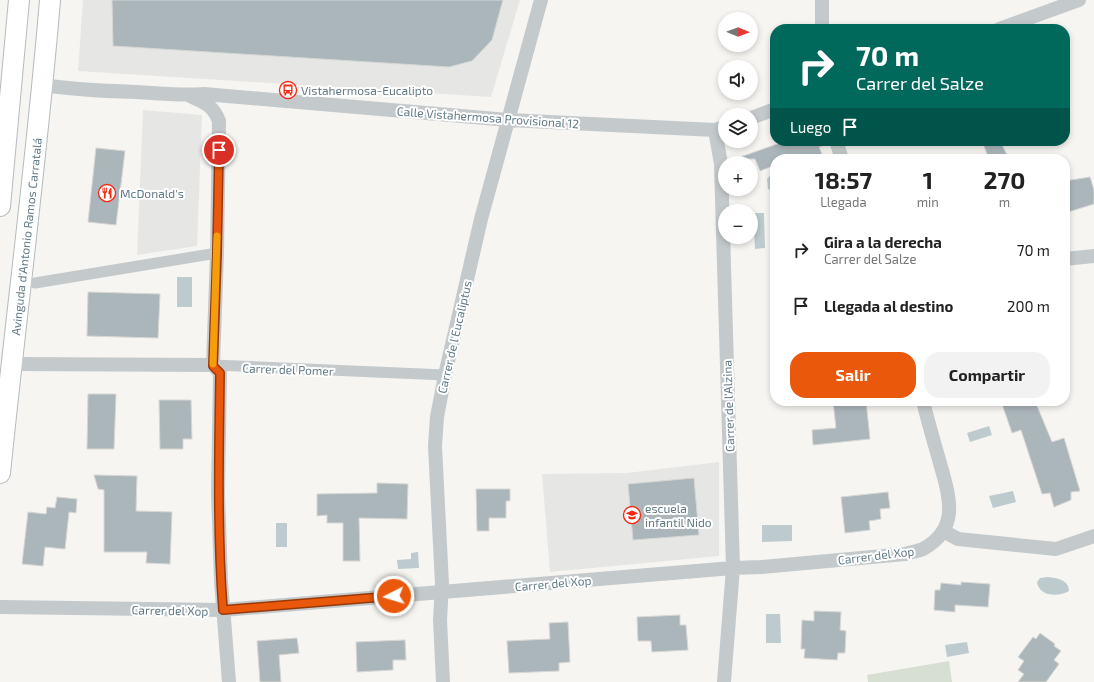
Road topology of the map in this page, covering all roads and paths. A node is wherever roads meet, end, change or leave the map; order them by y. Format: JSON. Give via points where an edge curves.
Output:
{"nodes":[{"id":1,"x":19,"y":0,"type":"edge"},
{"id":2,"x":50,"y":0,"type":"edge"},
{"id":3,"x":541,"y":0,"type":"edge"},
{"id":4,"x":822,"y":0,"type":"edge"},
{"id":5,"x":1079,"y":0,"type":"edge"},
{"id":6,"x":822,"y":24,"type":"edge"},
{"id":7,"x":1012,"y":24,"type":"edge"},
{"id":8,"x":44,"y":85,"type":"junction"},
{"id":9,"x":188,"y":95,"type":"junction"},
{"id":10,"x":252,"y":99,"type":"junction"},
{"id":11,"x":770,"y":111,"type":"edge"},
{"id":12,"x":758,"y":115,"type":"edge"},
{"id":13,"x":508,"y":120,"type":"junction"},
{"id":14,"x":219,"y":121,"type":"junction"},
{"id":15,"x":718,"y":129,"type":"edge"},
{"id":16,"x":721,"y":148,"type":"edge"},
{"id":17,"x":0,"y":206,"type":"edge"},
{"id":18,"x":217,"y":253,"type":"junction"},
{"id":19,"x":1094,"y":256,"type":"edge"},
{"id":20,"x":1070,"y":258,"type":"edge"},
{"id":21,"x":35,"y":283,"type":"dead end"},
{"id":22,"x":12,"y":364,"type":"junction"},
{"id":23,"x":213,"y":366,"type":"junction"},
{"id":24,"x":444,"y":375,"type":"junction"},
{"id":25,"x":924,"y":406,"type":"edge"},
{"id":26,"x":0,"y":473,"type":"edge"},
{"id":27,"x":943,"y":531,"type":"junction"},
{"id":28,"x":1094,"y":536,"type":"edge"},
{"id":29,"x":734,"y":568,"type":"junction"},
{"id":30,"x":441,"y":593,"type":"junction"},
{"id":31,"x":0,"y":607,"type":"edge"},
{"id":32,"x":223,"y":610,"type":"junction"},
{"id":33,"x":229,"y":682,"type":"edge"},
{"id":34,"x":443,"y":682,"type":"edge"},
{"id":35,"x":724,"y":682,"type":"edge"}],
"edges":[{"from":1,"to":17,"type":"main road"},
{"from":2,"to":8,"type":"main road","name":"Avinguda d'Antonio Ramos Carratalá"},
{"from":3,"to":13,"type":"street","name":"Carrer de l'Eucaliptus"},
{"from":4,"to":6,"type":"street"},
{"from":5,"to":7,"type":"street"},
{"from":8,"to":9,"type":"street","name":"Calle Vistahermosa Provisional 12"},
{"from":8,"to":22,"type":"main road","name":"Avinguda d'Antonio Ramos Carratalá"},
{"from":9,"to":10,"type":"street","name":"Calle Vistahermosa Provisional 12"},
{"from":9,"to":14,"type":"street","name":"Calle Vistahermosa Provisional 12","via":[[211,107]]},
{"from":10,"to":13,"type":"street","name":"Calle Vistahermosa Provisional 12"},
{"from":10,"to":14,"type":"street","name":"Calle Vistahermosa Provisional 12","via":[[235,103]]},
{"from":11,"to":12,"type":"street"},
{"from":13,"to":15,"type":"street","name":"Calle Vistahermosa Provisional 12"},
{"from":13,"to":24,"type":"street","name":"Carrer de l'Eucaliptus","via":[[481,219]]},
{"from":14,"to":18,"type":"street"},
{"from":16,"to":29,"type":"street","name":"Carrer de l'Alzina"},
{"from":18,"to":21,"type":"street"},
{"from":18,"to":23,"type":"street"},
{"from":19,"to":20,"type":"street"},
{"from":22,"to":23,"type":"street","name":"Carrer del Pomer"},
{"from":22,"to":26,"type":"main road","name":"Avinguda d'Antonio Ramos Carratalá"},
{"from":23,"to":24,"type":"street","name":"Carrer del Pomer"},
{"from":23,"to":32,"type":"street","via":[[220,373],[218,493]]},
{"from":24,"to":30,"type":"street","name":"Carrer de l'Eucaliptus","via":[[435,446]]},
{"from":25,"to":27,"type":"street","via":[[948,491],[950,509]]},
{"from":27,"to":28,"type":"street","via":[[958,539],[1056,549]]},
{"from":27,"to":29,"type":"street","name":"Carrer del Xop","via":[[922,549],[905,554]]},
{"from":29,"to":30,"type":"street","name":"Carrer del Xop"},
{"from":29,"to":35,"type":"street","name":"Carrer de l'Alzina"},
{"from":30,"to":32,"type":"street","name":"Carrer del Xop"},
{"from":30,"to":34,"type":"street","name":"Carrer de l'Eucaliptus"},
{"from":31,"to":32,"type":"street","name":"Carrer del Xop"},
{"from":32,"to":33,"type":"street"}]}
